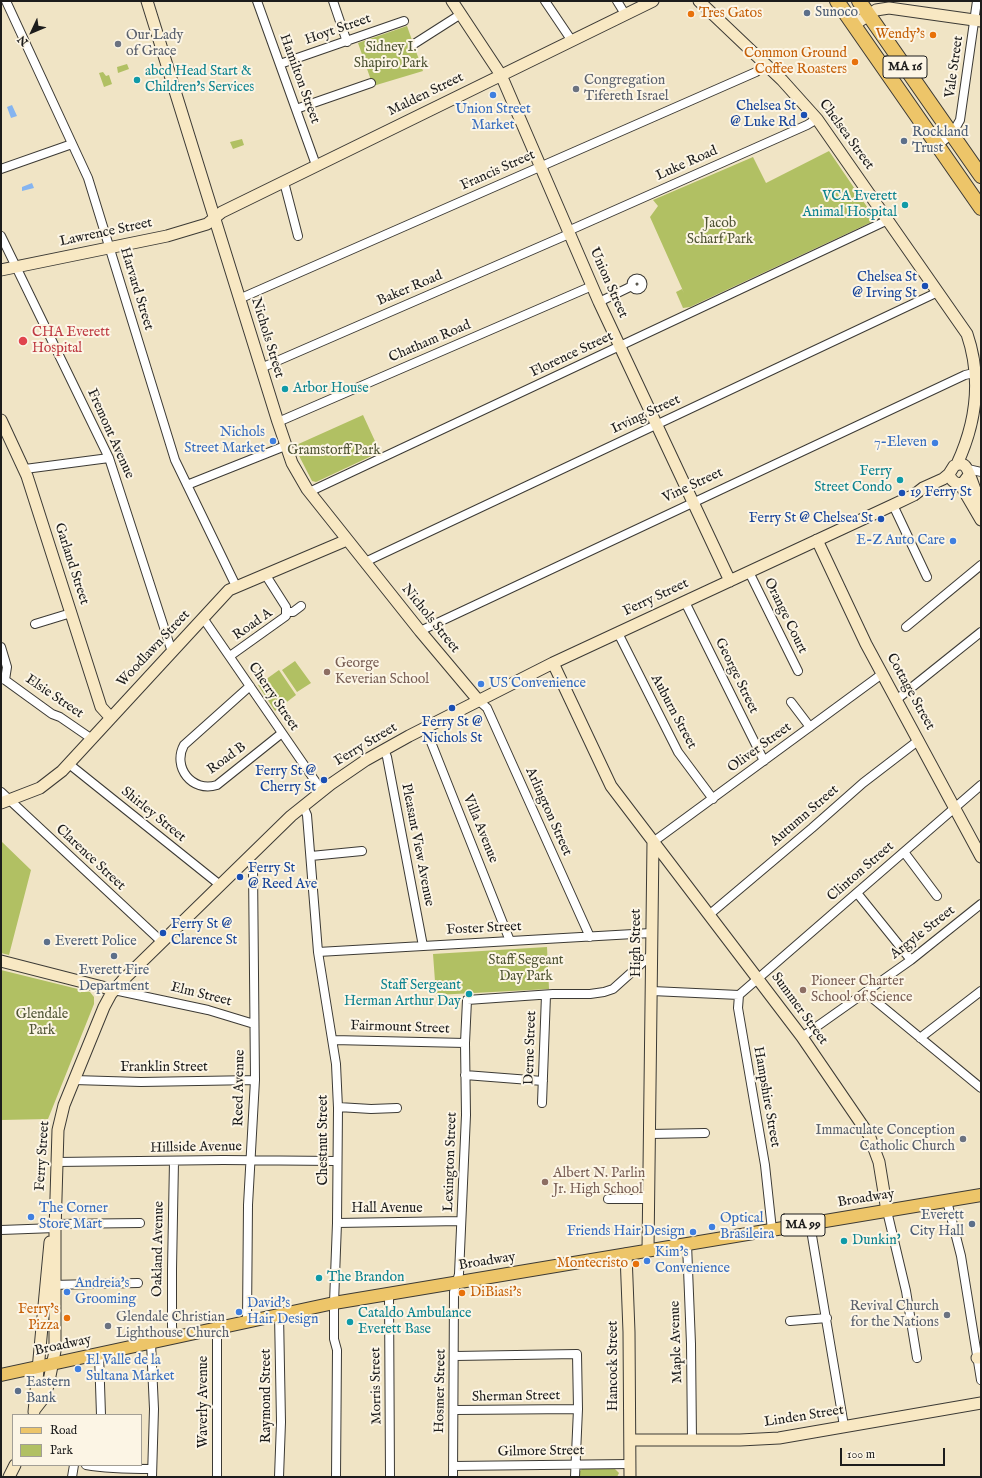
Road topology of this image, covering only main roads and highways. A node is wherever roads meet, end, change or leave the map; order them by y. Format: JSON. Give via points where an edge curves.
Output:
{"nodes":[{"id":1,"x":837,"y":1,"type":"edge"},
{"id":2,"x":859,"y":1,"type":"edge"},
{"id":3,"x":981,"y":176,"type":"edge"},
{"id":4,"x":981,"y":208,"type":"edge"},
{"id":5,"x":981,"y":1195,"type":"edge"},
{"id":6,"x":1,"y":1375,"type":"edge"}],
"edges":[{"from":1,"to":4,"type":"highway","number":"MA 16"},
{"from":2,"to":3,"type":"highway","number":"MA 16"},
{"from":5,"to":6,"type":"main road","name":"Broadway","number":"MA 99","via":[[334,1303]]}]}
